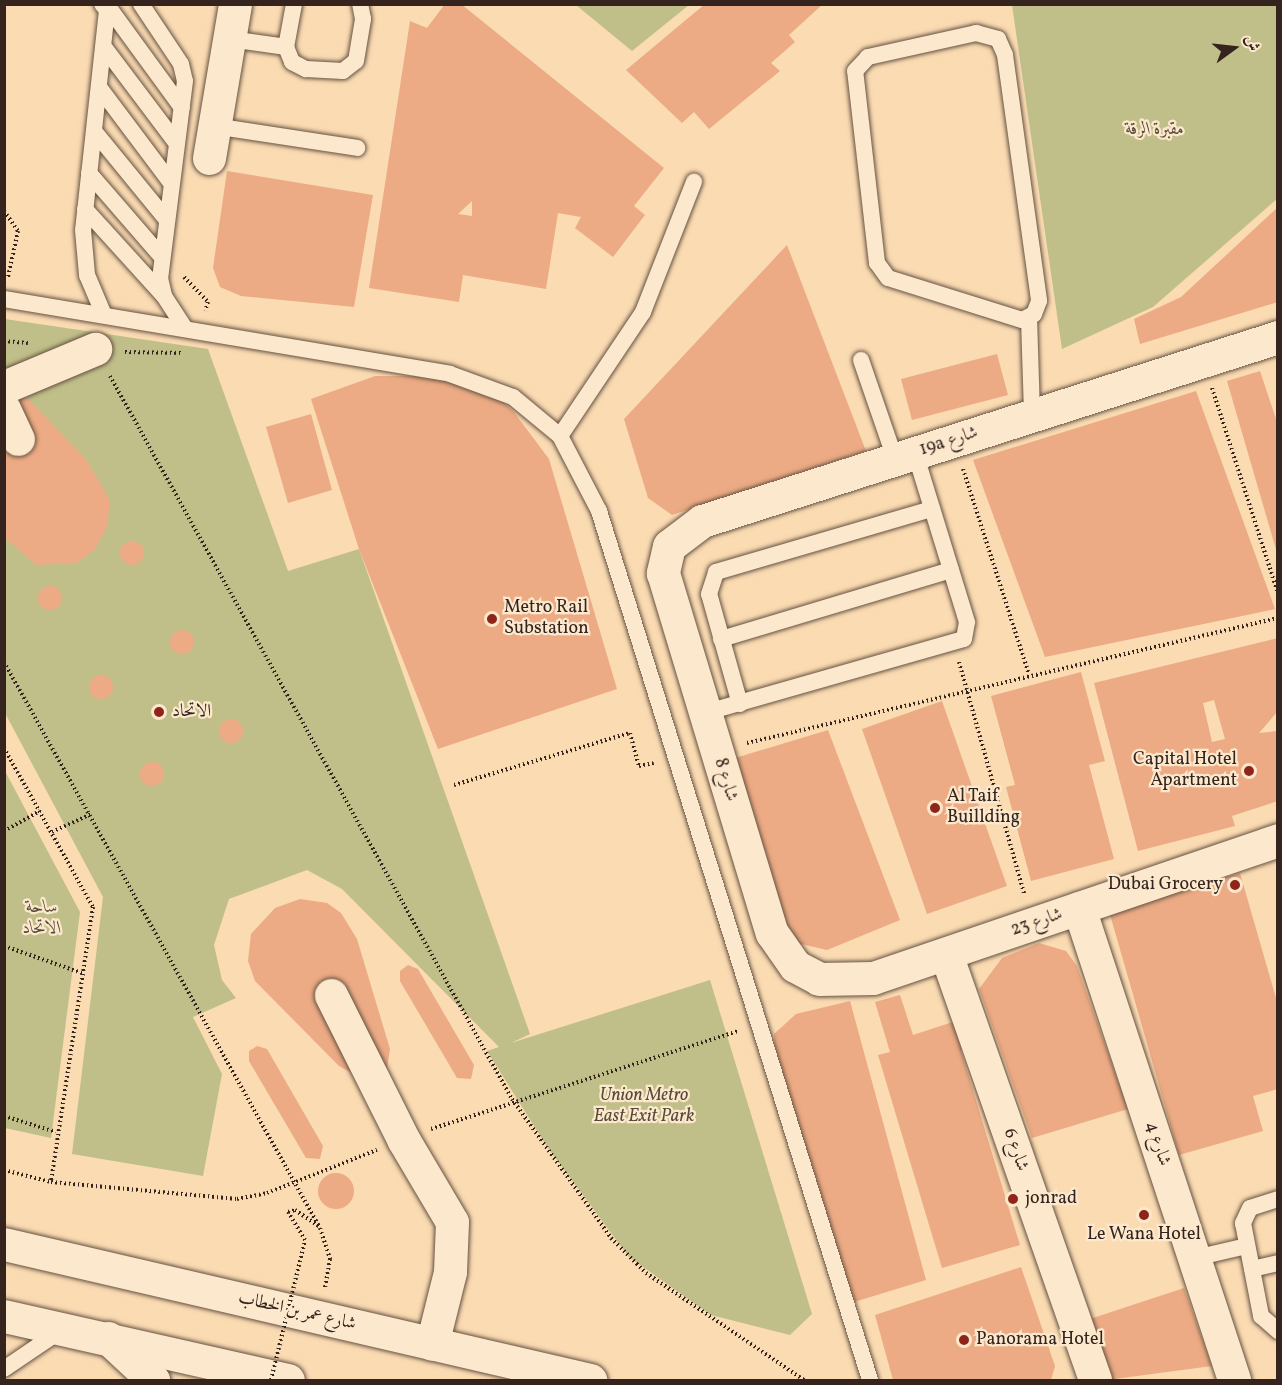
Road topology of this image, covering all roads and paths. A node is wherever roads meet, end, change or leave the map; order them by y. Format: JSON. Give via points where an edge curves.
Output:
{"nodes":[{"id":1,"x":141,"y":4,"type":"edge"},
{"id":2,"x":235,"y":4,"type":"edge"},
{"id":3,"x":294,"y":4,"type":"edge"},
{"id":4,"x":360,"y":4,"type":"edge"},
{"id":5,"x":106,"y":6,"type":"edge"},
{"id":6,"x":230,"y":39,"type":"junction"},
{"id":7,"x":104,"y":47,"type":"junction"},
{"id":8,"x":286,"y":47,"type":"junction"},
{"id":9,"x":99,"y":87,"type":"junction"},
{"id":10,"x":182,"y":108,"type":"junction"},
{"id":11,"x":214,"y":126,"type":"junction"},
{"id":12,"x":94,"y":131,"type":"junction"},
{"id":13,"x":177,"y":144,"type":"junction"},
{"id":14,"x":357,"y":148,"type":"dead end"},
{"id":15,"x":209,"y":158,"type":"dead end"},
{"id":16,"x":89,"y":173,"type":"junction"},
{"id":17,"x":694,"y":182,"type":"dead end"},
{"id":18,"x":171,"y":183,"type":"junction"},
{"id":19,"x":85,"y":209,"type":"junction"},
{"id":20,"x":4,"y":211,"type":"edge"},
{"id":21,"x":166,"y":219,"type":"junction"},
{"id":22,"x":160,"y":255,"type":"junction"},
{"id":23,"x":8,"y":278,"type":"dead end"},
{"id":24,"x":164,"y":296,"type":"junction"},
{"id":25,"x":4,"y":299,"type":"edge"},
{"id":26,"x":104,"y":315,"type":"junction"},
{"id":27,"x":1029,"y":318,"type":"junction"},
{"id":28,"x":185,"y":328,"type":"junction"},
{"id":29,"x":1278,"y":337,"type":"edge"},
{"id":30,"x":95,"y":349,"type":"joint"},
{"id":31,"x":861,"y":360,"type":"dead end"},
{"id":32,"x":1204,"y":360,"type":"junction"},
{"id":33,"x":4,"y":387,"type":"edge"},
{"id":34,"x":4,"y":409,"type":"edge"},
{"id":35,"x":1032,"y":415,"type":"junction"},
{"id":36,"x":560,"y":436,"type":"junction"},
{"id":37,"x":18,"y":439,"type":"dead end"},
{"id":38,"x":954,"y":440,"type":"junction"},
{"id":39,"x":905,"y":456,"type":"junction"},
{"id":40,"x":932,"y":509,"type":"junction"},
{"id":41,"x":951,"y":570,"type":"junction"},
{"id":42,"x":666,"y":587,"type":"joint"},
{"id":43,"x":1278,"y":593,"type":"edge"},
{"id":44,"x":1278,"y":618,"type":"edge"},
{"id":45,"x":722,"y":639,"type":"junction"},
{"id":46,"x":954,"y":645,"type":"junction"},
{"id":47,"x":4,"y":662,"type":"edge"},
{"id":48,"x":1029,"y":674,"type":"junction"},
{"id":49,"x":967,"y":689,"type":"junction"},
{"id":50,"x":740,"y":704,"type":"junction"},
{"id":51,"x":704,"y":714,"type":"junction"},
{"id":52,"x":4,"y":748,"type":"edge"},
{"id":53,"x":716,"y":751,"type":"junction"},
{"id":54,"x":676,"y":759,"type":"junction"},
{"id":55,"x":454,"y":785,"type":"dead end"},
{"id":56,"x":40,"y":811,"type":"junction"},
{"id":57,"x":91,"y":814,"type":"junction"},
{"id":58,"x":4,"y":831,"type":"edge"},
{"id":59,"x":52,"y":832,"type":"junction"},
{"id":60,"x":1278,"y":840,"type":"edge"},
{"id":61,"x":1079,"y":908,"type":"junction"},
{"id":62,"x":1033,"y":924,"type":"junction"},
{"id":63,"x":4,"y":946,"type":"edge"},
{"id":64,"x":946,"y":954,"type":"junction"},
{"id":65,"x":795,"y":966,"type":"joint"},
{"id":66,"x":82,"y":973,"type":"junction"},
{"id":67,"x":330,"y":995,"type":"dead end"},
{"id":68,"x":4,"y":1116,"type":"edge"},
{"id":69,"x":56,"y":1132,"type":"junction"},
{"id":70,"x":51,"y":1182,"type":"dead end"},
{"id":71,"x":1278,"y":1199,"type":"edge"},
{"id":72,"x":320,"y":1228,"type":"junction"},
{"id":73,"x":4,"y":1244,"type":"edge"},
{"id":74,"x":1247,"y":1246,"type":"junction"},
{"id":75,"x":1195,"y":1258,"type":"junction"},
{"id":76,"x":1278,"y":1263,"type":"edge"},
{"id":77,"x":1251,"y":1269,"type":"junction"},
{"id":78,"x":4,"y":1316,"type":"edge"},
{"id":79,"x":320,"y":1317,"type":"junction"},
{"id":80,"x":65,"y":1328,"type":"junction"},
{"id":81,"x":1278,"y":1332,"type":"edge"},
{"id":82,"x":108,"y":1338,"type":"junction"},
{"id":83,"x":432,"y":1344,"type":"junction"},
{"id":84,"x":4,"y":1369,"type":"edge"},
{"id":85,"x":273,"y":1379,"type":"edge"},
{"id":86,"x":153,"y":1380,"type":"edge"},
{"id":87,"x":590,"y":1380,"type":"edge"},
{"id":88,"x":804,"y":1380,"type":"edge"},
{"id":89,"x":870,"y":1380,"type":"edge"},
{"id":90,"x":1095,"y":1380,"type":"edge"},
{"id":91,"x":1234,"y":1380,"type":"edge"}],
"edges":[{"from":1,"to":10,"type":"lane","via":[[181,64]]},
{"from":2,"to":6,"type":"street"},
{"from":3,"to":8,"type":"lane"},
{"from":4,"to":8,"type":"lane","via":[[363,19],[356,61],[348,70],[299,66]]},
{"from":5,"to":7,"type":"lane"},
{"from":5,"to":10,"type":"lane"},
{"from":6,"to":8,"type":"lane"},
{"from":6,"to":11,"type":"street"},
{"from":7,"to":9,"type":"lane"},
{"from":7,"to":13,"type":"lane"},
{"from":9,"to":12,"type":"lane"},
{"from":9,"to":18,"type":"lane"},
{"from":10,"to":13,"type":"lane"},
{"from":11,"to":14,"type":"lane"},
{"from":11,"to":15,"type":"street"},
{"from":12,"to":16,"type":"lane"},
{"from":12,"to":21,"type":"lane"},
{"from":13,"to":18,"type":"lane"},
{"from":16,"to":19,"type":"lane"},
{"from":16,"to":22,"type":"lane"},
{"from":17,"to":36,"type":"lane","via":[[643,312]]},
{"from":18,"to":21,"type":"lane"},
{"from":19,"to":24,"type":"lane"},
{"from":19,"to":26,"type":"lane","via":[[87,275]]},
{"from":20,"to":23,"type":"path","via":[[18,231]]},
{"from":21,"to":22,"type":"lane"},
{"from":22,"to":24,"type":"lane"},
{"from":24,"to":28,"type":"lane"},
{"from":25,"to":26,"type":"lane"},
{"from":26,"to":28,"type":"lane"},
{"from":27,"to":27,"type":"lane","via":[[1039,301],[1003,47],[992,35],[976,33],[862,60],[854,77],[880,272],[1015,320]]},
{"from":27,"to":35,"type":"lane"},
{"from":28,"to":36,"type":"lane","via":[[450,374],[513,397]]},
{"from":29,"to":32,"type":"street","name":"19a شارع"},
{"from":30,"to":33,"type":"street"},
{"from":30,"to":88,"type":"path","via":[[513,1099],[611,1238],[646,1273]]},
{"from":31,"to":39,"type":"lane"},
{"from":32,"to":35,"type":"street","name":"19a شارع"},
{"from":32,"to":43,"type":"path"},
{"from":34,"to":37,"type":"street"},
{"from":35,"to":38,"type":"street","name":"19a شارع"},
{"from":36,"to":54,"type":"lane","via":[[592,493]]},
{"from":38,"to":39,"type":"street","name":"19a شارع"},
{"from":38,"to":48,"type":"path"},
{"from":39,"to":40,"type":"lane"},
{"from":39,"to":42,"type":"street","name":"19a شارع","via":[[689,527],[664,559]]},
{"from":40,"to":41,"type":"lane"},
{"from":40,"to":45,"type":"lane","via":[[716,573],[708,586]]},
{"from":41,"to":45,"type":"lane"},
{"from":41,"to":46,"type":"lane","via":[[968,628]]},
{"from":42,"to":51,"type":"street","name":"شارع 8"},
{"from":44,"to":48,"type":"path"},
{"from":45,"to":50,"type":"lane"},
{"from":46,"to":49,"type":"path"},
{"from":46,"to":50,"type":"lane"},
{"from":47,"to":57,"type":"path"},
{"from":48,"to":49,"type":"path"},
{"from":49,"to":53,"type":"path"},
{"from":49,"to":62,"type":"path"},
{"from":50,"to":51,"type":"lane"},
{"from":51,"to":53,"type":"street","name":"شارع 8"},
{"from":52,"to":56,"type":"path"},
{"from":53,"to":65,"type":"street","name":"شارع 8","via":[[772,933]]},
{"from":54,"to":55,"type":"path","via":[[639,766],[630,733]]},
{"from":54,"to":89,"type":"lane"},
{"from":56,"to":58,"type":"path"},
{"from":56,"to":59,"type":"path"},
{"from":57,"to":59,"type":"path"},
{"from":57,"to":72,"type":"path"},
{"from":59,"to":66,"type":"path","via":[[93,907]]},
{"from":60,"to":61,"type":"street","name":"شارع 23"},
{"from":61,"to":62,"type":"street","name":"شارع 23"},
{"from":61,"to":75,"type":"street","name":"شارع 4"},
{"from":62,"to":64,"type":"street","name":"شارع 23"},
{"from":63,"to":66,"type":"path"},
{"from":64,"to":65,"type":"street","name":"شارع 23","via":[[846,982],[819,979]]},
{"from":64,"to":90,"type":"street","name":"شارع 6"},
{"from":66,"to":69,"type":"path"},
{"from":67,"to":83,"type":"street","via":[[403,1139],[452,1222],[450,1272]]},
{"from":68,"to":69,"type":"path"},
{"from":69,"to":70,"type":"path"},
{"from":71,"to":74,"type":"lane","via":[[1246,1212]]},
{"from":72,"to":79,"type":"path","via":[[330,1259]]},
{"from":72,"to":85,"type":"path","bridge":true,"via":[[295,1210],[288,1212],[305,1240]]},
{"from":73,"to":79,"type":"street","name":"شارع عمر بن الخطاب"},
{"from":74,"to":75,"type":"lane"},
{"from":74,"to":77,"type":"lane"},
{"from":75,"to":91,"type":"street","name":"شارع 4"},
{"from":76,"to":77,"type":"lane"},
{"from":77,"to":81,"type":"lane","via":[[1263,1322]]},
{"from":78,"to":80,"type":"street"},
{"from":79,"to":83,"type":"street","name":"شارع عمر بن الخطاب"},
{"from":80,"to":82,"type":"street"},
{"from":80,"to":84,"type":"lane"},
{"from":82,"to":85,"type":"street"},
{"from":82,"to":86,"type":"street"},
{"from":83,"to":87,"type":"street","name":"شارع عمر بن الخطاب"}]}
